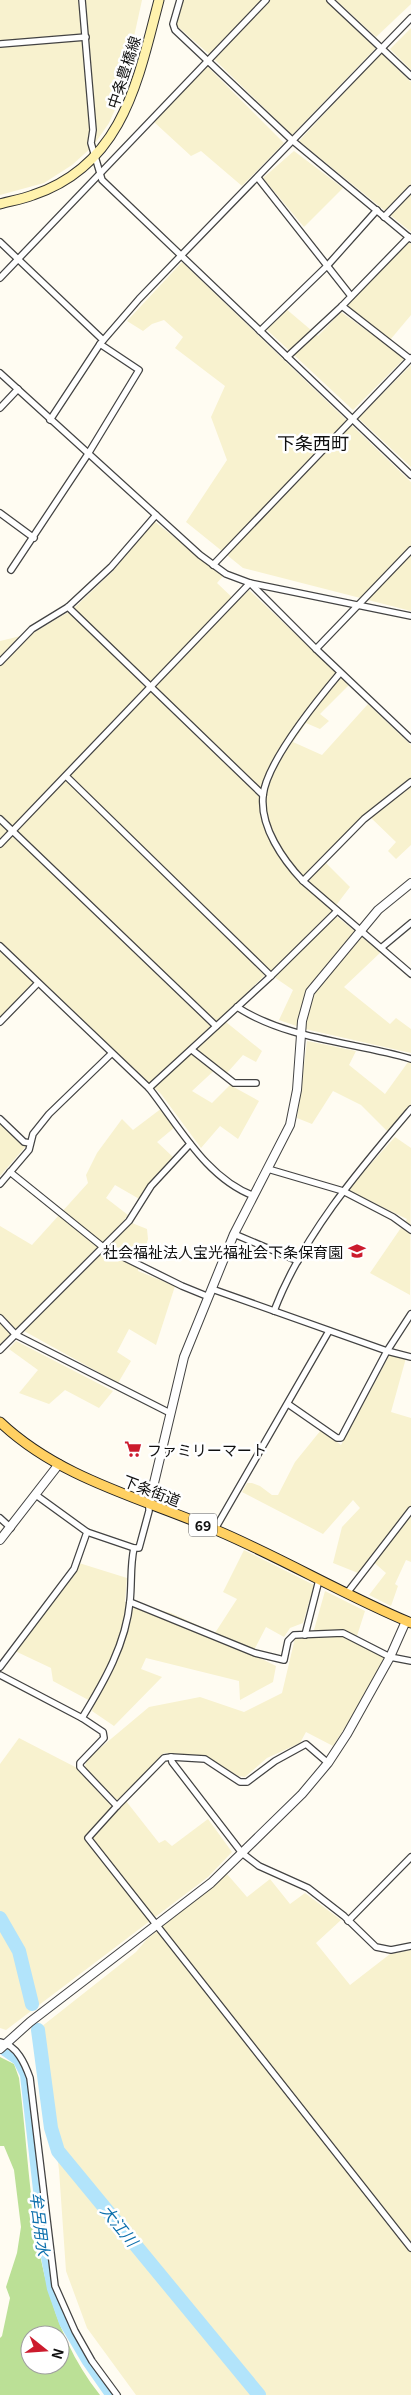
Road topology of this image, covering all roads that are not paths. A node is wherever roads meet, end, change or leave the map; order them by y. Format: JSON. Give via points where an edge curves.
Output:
{"nodes":[{"id":1,"x":82,"y":0,"type":"edge"},
{"id":2,"x":159,"y":0,"type":"edge"},
{"id":3,"x":180,"y":0,"type":"edge"},
{"id":4,"x":266,"y":0,"type":"edge"},
{"id":5,"x":330,"y":0,"type":"edge"},
{"id":6,"x":411,"y":18,"type":"edge"},
{"id":7,"x":86,"y":37,"type":"junction"},
{"id":8,"x":0,"y":44,"type":"edge"},
{"id":9,"x":382,"y":48,"type":"junction"},
{"id":10,"x":208,"y":60,"type":"junction"},
{"id":11,"x":411,"y":76,"type":"edge"},
{"id":12,"x":293,"y":141,"type":"junction"},
{"id":13,"x":94,"y":157,"type":"junction"},
{"id":14,"x":99,"y":174,"type":"junction"},
{"id":15,"x":258,"y":178,"type":"junction"},
{"id":16,"x":411,"y":189,"type":"edge"},
{"id":17,"x":0,"y":204,"type":"edge"},
{"id":18,"x":377,"y":210,"type":"junction"},
{"id":19,"x":384,"y":217,"type":"junction"},
{"id":20,"x":410,"y":238,"type":"edge"},
{"id":21,"x":0,"y":242,"type":"edge"},
{"id":22,"x":181,"y":256,"type":"junction"},
{"id":23,"x":18,"y":260,"type":"junction"},
{"id":24,"x":326,"y":266,"type":"junction"},
{"id":25,"x":0,"y":278,"type":"edge"},
{"id":26,"x":351,"y":296,"type":"junction"},
{"id":27,"x":342,"y":306,"type":"junction"},
{"id":28,"x":260,"y":331,"type":"junction"},
{"id":29,"x":102,"y":342,"type":"junction"},
{"id":30,"x":287,"y":357,"type":"junction"},
{"id":31,"x":410,"y":359,"type":"edge"},
{"id":32,"x":0,"y":373,"type":"edge"},
{"id":33,"x":18,"y":389,"type":"junction"},
{"id":34,"x":0,"y":408,"type":"edge"},
{"id":35,"x":50,"y":420,"type":"junction"},
{"id":36,"x":352,"y":420,"type":"junction"},
{"id":37,"x":88,"y":454,"type":"junction"},
{"id":38,"x":411,"y":475,"type":"edge"},
{"id":39,"x":0,"y":513,"type":"edge"},
{"id":40,"x":156,"y":515,"type":"junction"},
{"id":41,"x":34,"y":538,"type":"junction"},
{"id":42,"x":411,"y":550,"type":"edge"},
{"id":43,"x":213,"y":565,"type":"junction"},
{"id":44,"x":11,"y":570,"type":"dead end"},
{"id":45,"x":250,"y":583,"type":"junction"},
{"id":46,"x":357,"y":606,"type":"junction"},
{"id":47,"x":68,"y":607,"type":"junction"},
{"id":48,"x":411,"y":616,"type":"edge"},
{"id":49,"x":316,"y":649,"type":"junction"},
{"id":50,"x":0,"y":662,"type":"edge"},
{"id":51,"x":340,"y":673,"type":"junction"},
{"id":52,"x":150,"y":688,"type":"junction"},
{"id":53,"x":411,"y":739,"type":"edge"},
{"id":54,"x":66,"y":776,"type":"junction"},
{"id":55,"x":411,"y":782,"type":"edge"},
{"id":56,"x":263,"y":795,"type":"junction"},
{"id":57,"x":0,"y":819,"type":"edge"},
{"id":58,"x":12,"y":831,"type":"junction"},
{"id":59,"x":0,"y":844,"type":"edge"},
{"id":60,"x":303,"y":881,"type":"junction"},
{"id":61,"x":411,"y":883,"type":"edge"},
{"id":62,"x":337,"y":911,"type":"junction"},
{"id":63,"x":411,"y":923,"type":"edge"},
{"id":64,"x":359,"y":930,"type":"junction"},
{"id":65,"x":0,"y":946,"type":"edge"},
{"id":66,"x":381,"y":948,"type":"junction"},
{"id":67,"x":411,"y":974,"type":"edge"},
{"id":68,"x":271,"y":976,"type":"junction"},
{"id":69,"x":38,"y":983,"type":"junction"},
{"id":70,"x":237,"y":1007,"type":"junction"},
{"id":71,"x":0,"y":1022,"type":"edge"},
{"id":72,"x":216,"y":1026,"type":"junction"},
{"id":73,"x":300,"y":1034,"type":"junction"},
{"id":74,"x":192,"y":1050,"type":"junction"},
{"id":75,"x":112,"y":1054,"type":"junction"},
{"id":76,"x":411,"y":1059,"type":"edge"},
{"id":77,"x":256,"y":1083,"type":"dead end"},
{"id":78,"x":150,"y":1088,"type":"junction"},
{"id":79,"x":411,"y":1109,"type":"edge"},
{"id":80,"x":0,"y":1119,"type":"edge"},
{"id":81,"x":30,"y":1143,"type":"junction"},
{"id":82,"x":190,"y":1144,"type":"junction"},
{"id":83,"x":268,"y":1169,"type":"junction"},
{"id":84,"x":10,"y":1172,"type":"junction"},
{"id":85,"x":0,"y":1184,"type":"edge"},
{"id":86,"x":343,"y":1191,"type":"junction"},
{"id":87,"x":254,"y":1196,"type":"junction"},
{"id":88,"x":411,"y":1230,"type":"edge"},
{"id":89,"x":234,"y":1234,"type":"junction"},
{"id":90,"x":103,"y":1247,"type":"junction"},
{"id":91,"x":298,"y":1261,"type":"junction"},
{"id":92,"x":212,"y":1289,"type":"junction"},
{"id":93,"x":209,"y":1297,"type":"junction"},
{"id":94,"x":274,"y":1311,"type":"junction"},
{"id":95,"x":411,"y":1314,"type":"edge"},
{"id":96,"x":0,"y":1318,"type":"edge"},
{"id":97,"x":329,"y":1331,"type":"junction"},
{"id":98,"x":16,"y":1335,"type":"junction"},
{"id":99,"x":0,"y":1350,"type":"edge"},
{"id":100,"x":387,"y":1351,"type":"junction"},
{"id":101,"x":411,"y":1357,"type":"edge"},
{"id":102,"x":288,"y":1404,"type":"junction"},
{"id":103,"x":170,"y":1413,"type":"junction"},
{"id":104,"x":0,"y":1422,"type":"edge"},
{"id":105,"x":58,"y":1464,"type":"junction"},
{"id":106,"x":36,"y":1495,"type":"junction"},
{"id":107,"x":149,"y":1504,"type":"junction"},
{"id":108,"x":411,"y":1510,"type":"edge"},
{"id":109,"x":405,"y":1517,"type":"junction"},
{"id":110,"x":0,"y":1518,"type":"edge"},
{"id":111,"x":411,"y":1521,"type":"edge"},
{"id":112,"x":11,"y":1528,"type":"junction"},
{"id":113,"x":215,"y":1529,"type":"junction"},
{"id":114,"x":87,"y":1532,"type":"junction"},
{"id":115,"x":0,"y":1540,"type":"edge"},
{"id":116,"x":134,"y":1548,"type":"junction"},
{"id":117,"x":319,"y":1580,"type":"junction"},
{"id":118,"x":347,"y":1593,"type":"junction"},
{"id":119,"x":130,"y":1602,"type":"junction"},
{"id":120,"x":409,"y":1622,"type":"edge"},
{"id":121,"x":306,"y":1635,"type":"junction"},
{"id":122,"x":390,"y":1657,"type":"junction"},
{"id":123,"x":411,"y":1661,"type":"edge"},
{"id":124,"x":0,"y":1667,"type":"edge"},
{"id":125,"x":0,"y":1675,"type":"edge"},
{"id":126,"x":82,"y":1718,"type":"junction"},
{"id":127,"x":171,"y":1757,"type":"junction"},
{"id":128,"x":328,"y":1763,"type":"junction"},
{"id":129,"x":117,"y":1806,"type":"junction"},
{"id":130,"x":242,"y":1853,"type":"junction"},
{"id":131,"x":411,"y":1857,"type":"edge"},
{"id":132,"x":348,"y":1921,"type":"junction"},
{"id":133,"x":156,"y":1925,"type":"junction"},
{"id":134,"x":411,"y":1946,"type":"edge"},
{"id":135,"x":2,"y":2045,"type":"edge"},
{"id":136,"x":411,"y":2248,"type":"edge"},
{"id":137,"x":117,"y":2395,"type":"edge"}],
"edges":[{"from":1,"to":7,"type":"street"},
{"from":2,"to":13,"type":"main road","name":"中条豊橋線","via":[[133,96],[114,131]]},
{"from":3,"to":10,"type":"street","via":[[173,24],[175,30]]},
{"from":4,"to":10,"type":"street"},
{"from":5,"to":9,"type":"street"},
{"from":6,"to":9,"type":"street"},
{"from":7,"to":8,"type":"street"},
{"from":7,"to":13,"type":"street"},
{"from":9,"to":11,"type":"street"},
{"from":9,"to":12,"type":"street"},
{"from":10,"to":12,"type":"street"},
{"from":10,"to":14,"type":"street"},
{"from":12,"to":15,"type":"street"},
{"from":12,"to":18,"type":"street"},
{"from":13,"to":14,"type":"street"},
{"from":13,"to":17,"type":"main road","name":"中条豊橋線","via":[[57,185]]},
{"from":14,"to":22,"type":"street"},
{"from":14,"to":23,"type":"street"},
{"from":15,"to":22,"type":"street"},
{"from":15,"to":24,"type":"street"},
{"from":16,"to":19,"type":"street"},
{"from":18,"to":19,"type":"street"},
{"from":18,"to":24,"type":"street"},
{"from":19,"to":20,"type":"street"},
{"from":20,"to":26,"type":"street"},
{"from":21,"to":23,"type":"street"},
{"from":22,"to":28,"type":"street"},
{"from":22,"to":29,"type":"street"},
{"from":23,"to":25,"type":"street"},
{"from":23,"to":29,"type":"street"},
{"from":24,"to":26,"type":"street"},
{"from":24,"to":28,"type":"street"},
{"from":26,"to":27,"type":"street"},
{"from":27,"to":30,"type":"street"},
{"from":27,"to":31,"type":"street"},
{"from":28,"to":30,"type":"street"},
{"from":29,"to":35,"type":"street"},
{"from":29,"to":37,"type":"street","via":[[139,370]]},
{"from":30,"to":36,"type":"street"},
{"from":31,"to":36,"type":"street"},
{"from":32,"to":33,"type":"street"},
{"from":33,"to":34,"type":"street"},
{"from":33,"to":35,"type":"street"},
{"from":35,"to":37,"type":"street"},
{"from":36,"to":38,"type":"street"},
{"from":36,"to":43,"type":"street"},
{"from":37,"to":40,"type":"street"},
{"from":37,"to":41,"type":"street"},
{"from":39,"to":41,"type":"street"},
{"from":40,"to":43,"type":"street"},
{"from":40,"to":47,"type":"street","via":[[111,567]]},
{"from":41,"to":44,"type":"street"},
{"from":42,"to":46,"type":"street"},
{"from":43,"to":45,"type":"street"},
{"from":45,"to":46,"type":"street"},
{"from":45,"to":49,"type":"street"},
{"from":45,"to":52,"type":"street"},
{"from":46,"to":48,"type":"street"},
{"from":46,"to":49,"type":"street"},
{"from":47,"to":50,"type":"street","via":[[32,629]]},
{"from":47,"to":52,"type":"street"},
{"from":49,"to":51,"type":"street"},
{"from":51,"to":53,"type":"street"},
{"from":51,"to":56,"type":"street","via":[[295,731],[272,770]]},
{"from":52,"to":54,"type":"street"},
{"from":52,"to":56,"type":"street"},
{"from":54,"to":58,"type":"street"},
{"from":54,"to":68,"type":"street"},
{"from":55,"to":60,"type":"street","via":[[364,819]]},
{"from":56,"to":60,"type":"street","via":[[269,828],[289,867]]},
{"from":57,"to":58,"type":"street"},
{"from":58,"to":59,"type":"street"},
{"from":58,"to":72,"type":"street"},
{"from":60,"to":62,"type":"street"},
{"from":61,"to":64,"type":"street"},
{"from":62,"to":64,"type":"street"},
{"from":62,"to":68,"type":"street"},
{"from":63,"to":66,"type":"street"},
{"from":64,"to":66,"type":"street"},
{"from":64,"to":73,"type":"street","via":[[310,992]]},
{"from":65,"to":69,"type":"street"},
{"from":66,"to":67,"type":"street"},
{"from":68,"to":70,"type":"street"},
{"from":69,"to":71,"type":"street"},
{"from":69,"to":75,"type":"street"},
{"from":70,"to":72,"type":"street"},
{"from":70,"to":73,"type":"street"},
{"from":72,"to":74,"type":"street"},
{"from":73,"to":76,"type":"street"},
{"from":73,"to":83,"type":"street","via":[[295,1109]]},
{"from":74,"to":77,"type":"street","via":[[234,1083]]},
{"from":74,"to":78,"type":"street"},
{"from":75,"to":78,"type":"street"},
{"from":75,"to":81,"type":"street","via":[[49,1114]]},
{"from":78,"to":82,"type":"street"},
{"from":79,"to":86,"type":"street"},
{"from":80,"to":81,"type":"street","via":[[24,1142]]},
{"from":81,"to":84,"type":"street","via":[[29,1150]]},
{"from":82,"to":87,"type":"street","via":[[224,1179]]},
{"from":82,"to":90,"type":"street","via":[[152,1186],[129,1221]]},
{"from":83,"to":86,"type":"street"},
{"from":83,"to":87,"type":"street"},
{"from":84,"to":85,"type":"street"},
{"from":84,"to":90,"type":"street"},
{"from":86,"to":88,"type":"street"},
{"from":86,"to":91,"type":"street"},
{"from":87,"to":89,"type":"street"},
{"from":89,"to":91,"type":"street"},
{"from":89,"to":92,"type":"street"},
{"from":90,"to":93,"type":"street"},
{"from":90,"to":98,"type":"street"},
{"from":91,"to":94,"type":"street"},
{"from":92,"to":93,"type":"street"},
{"from":92,"to":94,"type":"street"},
{"from":93,"to":103,"type":"street","via":[[184,1357]]},
{"from":94,"to":97,"type":"street"},
{"from":95,"to":100,"type":"street"},
{"from":96,"to":98,"type":"street"},
{"from":97,"to":100,"type":"street"},
{"from":97,"to":102,"type":"street"},
{"from":98,"to":99,"type":"street"},
{"from":98,"to":103,"type":"street"},
{"from":100,"to":101,"type":"street"},
{"from":100,"to":102,"type":"street","via":[[341,1438]]},
{"from":102,"to":113,"type":"street"},
{"from":103,"to":107,"type":"street"},
{"from":104,"to":105,"type":"main road","name":"下条街道","number":"69","via":[[18,1439]]},
{"from":105,"to":106,"type":"street"},
{"from":105,"to":107,"type":"main road","name":"下条街道","number":"69"},
{"from":106,"to":112,"type":"street"},
{"from":106,"to":114,"type":"street"},
{"from":107,"to":113,"type":"main road","name":"下条街道","number":"69"},
{"from":107,"to":116,"type":"street","via":[[139,1548]]},
{"from":108,"to":109,"type":"street"},
{"from":109,"to":111,"type":"street"},
{"from":109,"to":118,"type":"street"},
{"from":110,"to":112,"type":"street"},
{"from":112,"to":115,"type":"street"},
{"from":113,"to":117,"type":"main road","name":"下条街道","number":"69"},
{"from":114,"to":116,"type":"street"},
{"from":114,"to":124,"type":"street","via":[[74,1569]]},
{"from":116,"to":119,"type":"street","via":[[130,1568]]},
{"from":117,"to":118,"type":"main road","name":"下条街道","number":"69"},
{"from":117,"to":121,"type":"street"},
{"from":118,"to":120,"type":"main road","name":"下条街道","number":"69"},
{"from":119,"to":121,"type":"street","via":[[255,1653],[284,1660],[290,1638]]},
{"from":119,"to":126,"type":"street","via":[[114,1661]]},
{"from":120,"to":122,"type":"street"},
{"from":121,"to":122,"type":"street","via":[[344,1633]]},
{"from":122,"to":123,"type":"street"},
{"from":122,"to":128,"type":"street"},
{"from":125,"to":126,"type":"street"},
{"from":126,"to":129,"type":"street","via":[[103,1732],[104,1738],[80,1762],[80,1766]]},
{"from":127,"to":128,"type":"street","via":[[205,1760],[240,1782],[248,1782],[275,1761],[306,1744]]},
{"from":127,"to":129,"type":"street","via":[[164,1758]]},
{"from":127,"to":130,"type":"street"},
{"from":128,"to":130,"type":"street","via":[[302,1794]]},
{"from":129,"to":133,"type":"street","via":[[88,1838]]},
{"from":130,"to":132,"type":"street","via":[[259,1866],[308,1888]]},
{"from":130,"to":133,"type":"street"},
{"from":131,"to":132,"type":"street"},
{"from":132,"to":134,"type":"street","via":[[383,1950]]},
{"from":133,"to":135,"type":"street"},
{"from":133,"to":136,"type":"street"},
{"from":135,"to":137,"type":"street","via":[[22,2060],[30,2078],[55,2286],[92,2361]]}]}
